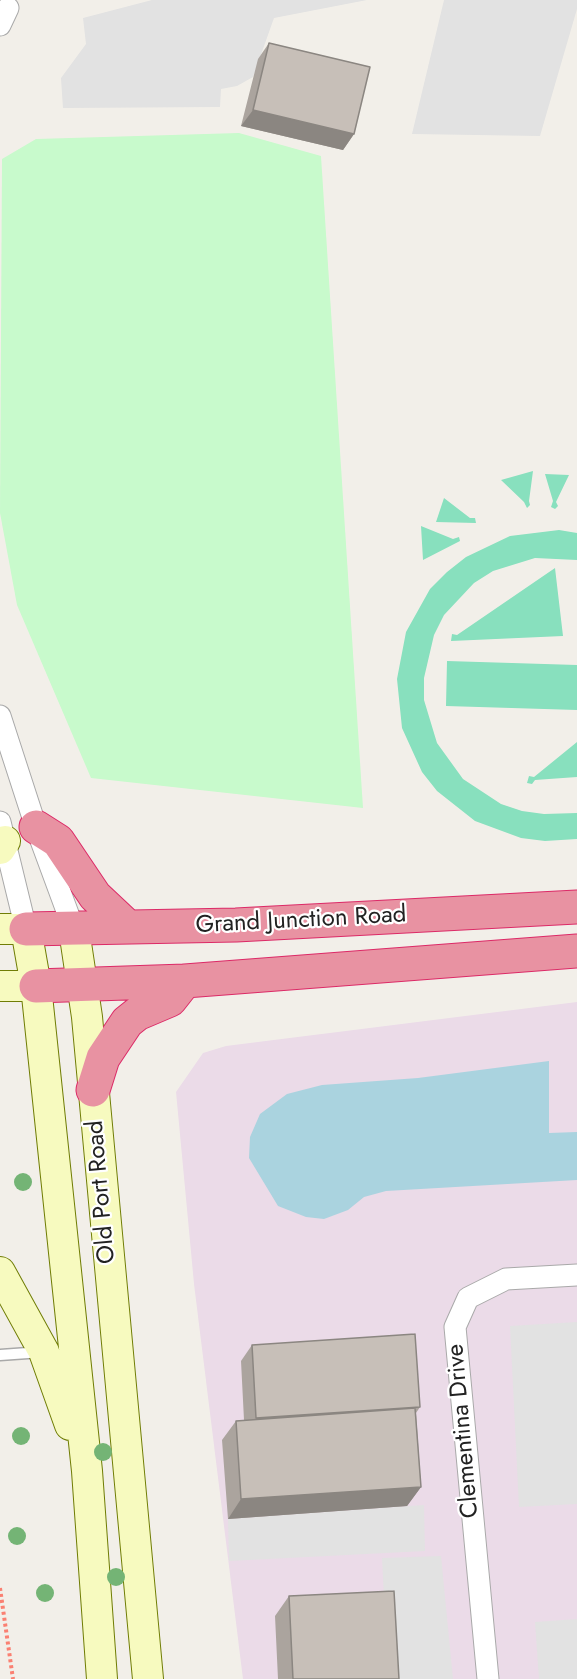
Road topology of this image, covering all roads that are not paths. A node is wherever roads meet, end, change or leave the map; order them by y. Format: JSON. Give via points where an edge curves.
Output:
{"nodes":[{"id":1,"x":0,"y":716,"type":"edge"},
{"id":2,"x":36,"y":827,"type":"junction"},
{"id":3,"x":2,"y":837,"type":"edge"},
{"id":4,"x":577,"y":907,"type":"edge"},
{"id":5,"x":128,"y":927,"type":"junction"},
{"id":6,"x":13,"y":929,"type":"edge"},
{"id":7,"x":74,"y":930,"type":"junction"},
{"id":8,"x":577,"y":951,"type":"edge"},
{"id":9,"x":185,"y":981,"type":"junction"},
{"id":10,"x":83,"y":983,"type":"junction"},
{"id":11,"x":0,"y":986,"type":"edge"},
{"id":12,"x":36,"y":986,"type":"junction"},
{"id":13,"x":93,"y":1090,"type":"junction"},
{"id":14,"x":0,"y":1272,"type":"edge"},
{"id":15,"x":577,"y":1275,"type":"edge"},
{"id":16,"x":44,"y":1352,"type":"junction"},
{"id":17,"x":0,"y":1355,"type":"edge"},
{"id":18,"x":87,"y":1471,"type":"junction"},
{"id":19,"x":147,"y":1670,"type":"edge"},
{"id":20,"x":101,"y":1673,"type":"edge"},
{"id":21,"x":488,"y":1679,"type":"edge"}],
"edges":[{"from":1,"to":2,"type":"street","name":"Old Port Road"},
{"from":2,"to":5,"type":"highway","via":[[58,841],[95,896]]},
{"from":2,"to":7,"type":"street","name":"Old Port Road"},
{"from":3,"to":6,"type":"street","name":"Old Port Road"},
{"from":4,"to":5,"type":"highway","name":"Grand Junction Road"},
{"from":5,"to":7,"type":"highway","name":"Grand Junction Road"},
{"from":6,"to":7,"type":"highway","name":"Grand Junction Road"},
{"from":6,"to":12,"type":"main road","name":"Old Port Road"},
{"from":7,"to":10,"type":"main road","name":"Old Port Road"},
{"from":8,"to":9,"type":"highway","name":"Grand Junction Road"},
{"from":9,"to":10,"type":"highway","name":"Grand Junction Road"},
{"from":9,"to":13,"type":"highway","via":[[170,1000],[127,1022],[103,1058]]},
{"from":10,"to":12,"type":"highway","name":"Grand Junction Road"},
{"from":10,"to":13,"type":"main road","name":"Old Port Road"},
{"from":11,"to":12,"type":"main road"},
{"from":12,"to":18,"type":"main road","name":"Old Port Road"},
{"from":13,"to":19,"type":"main road","name":"Old Port Road"},
{"from":14,"to":16,"type":"main road"},
{"from":15,"to":21,"type":"street","name":"Clementina Drive","via":[[506,1279],[468,1298],[455,1327]]},
{"from":16,"to":17,"type":"lane"},
{"from":16,"to":18,"type":"main road"},
{"from":18,"to":20,"type":"main road","name":"Old Port Road"},
{"from":19,"to":20,"type":"main road"}]}
